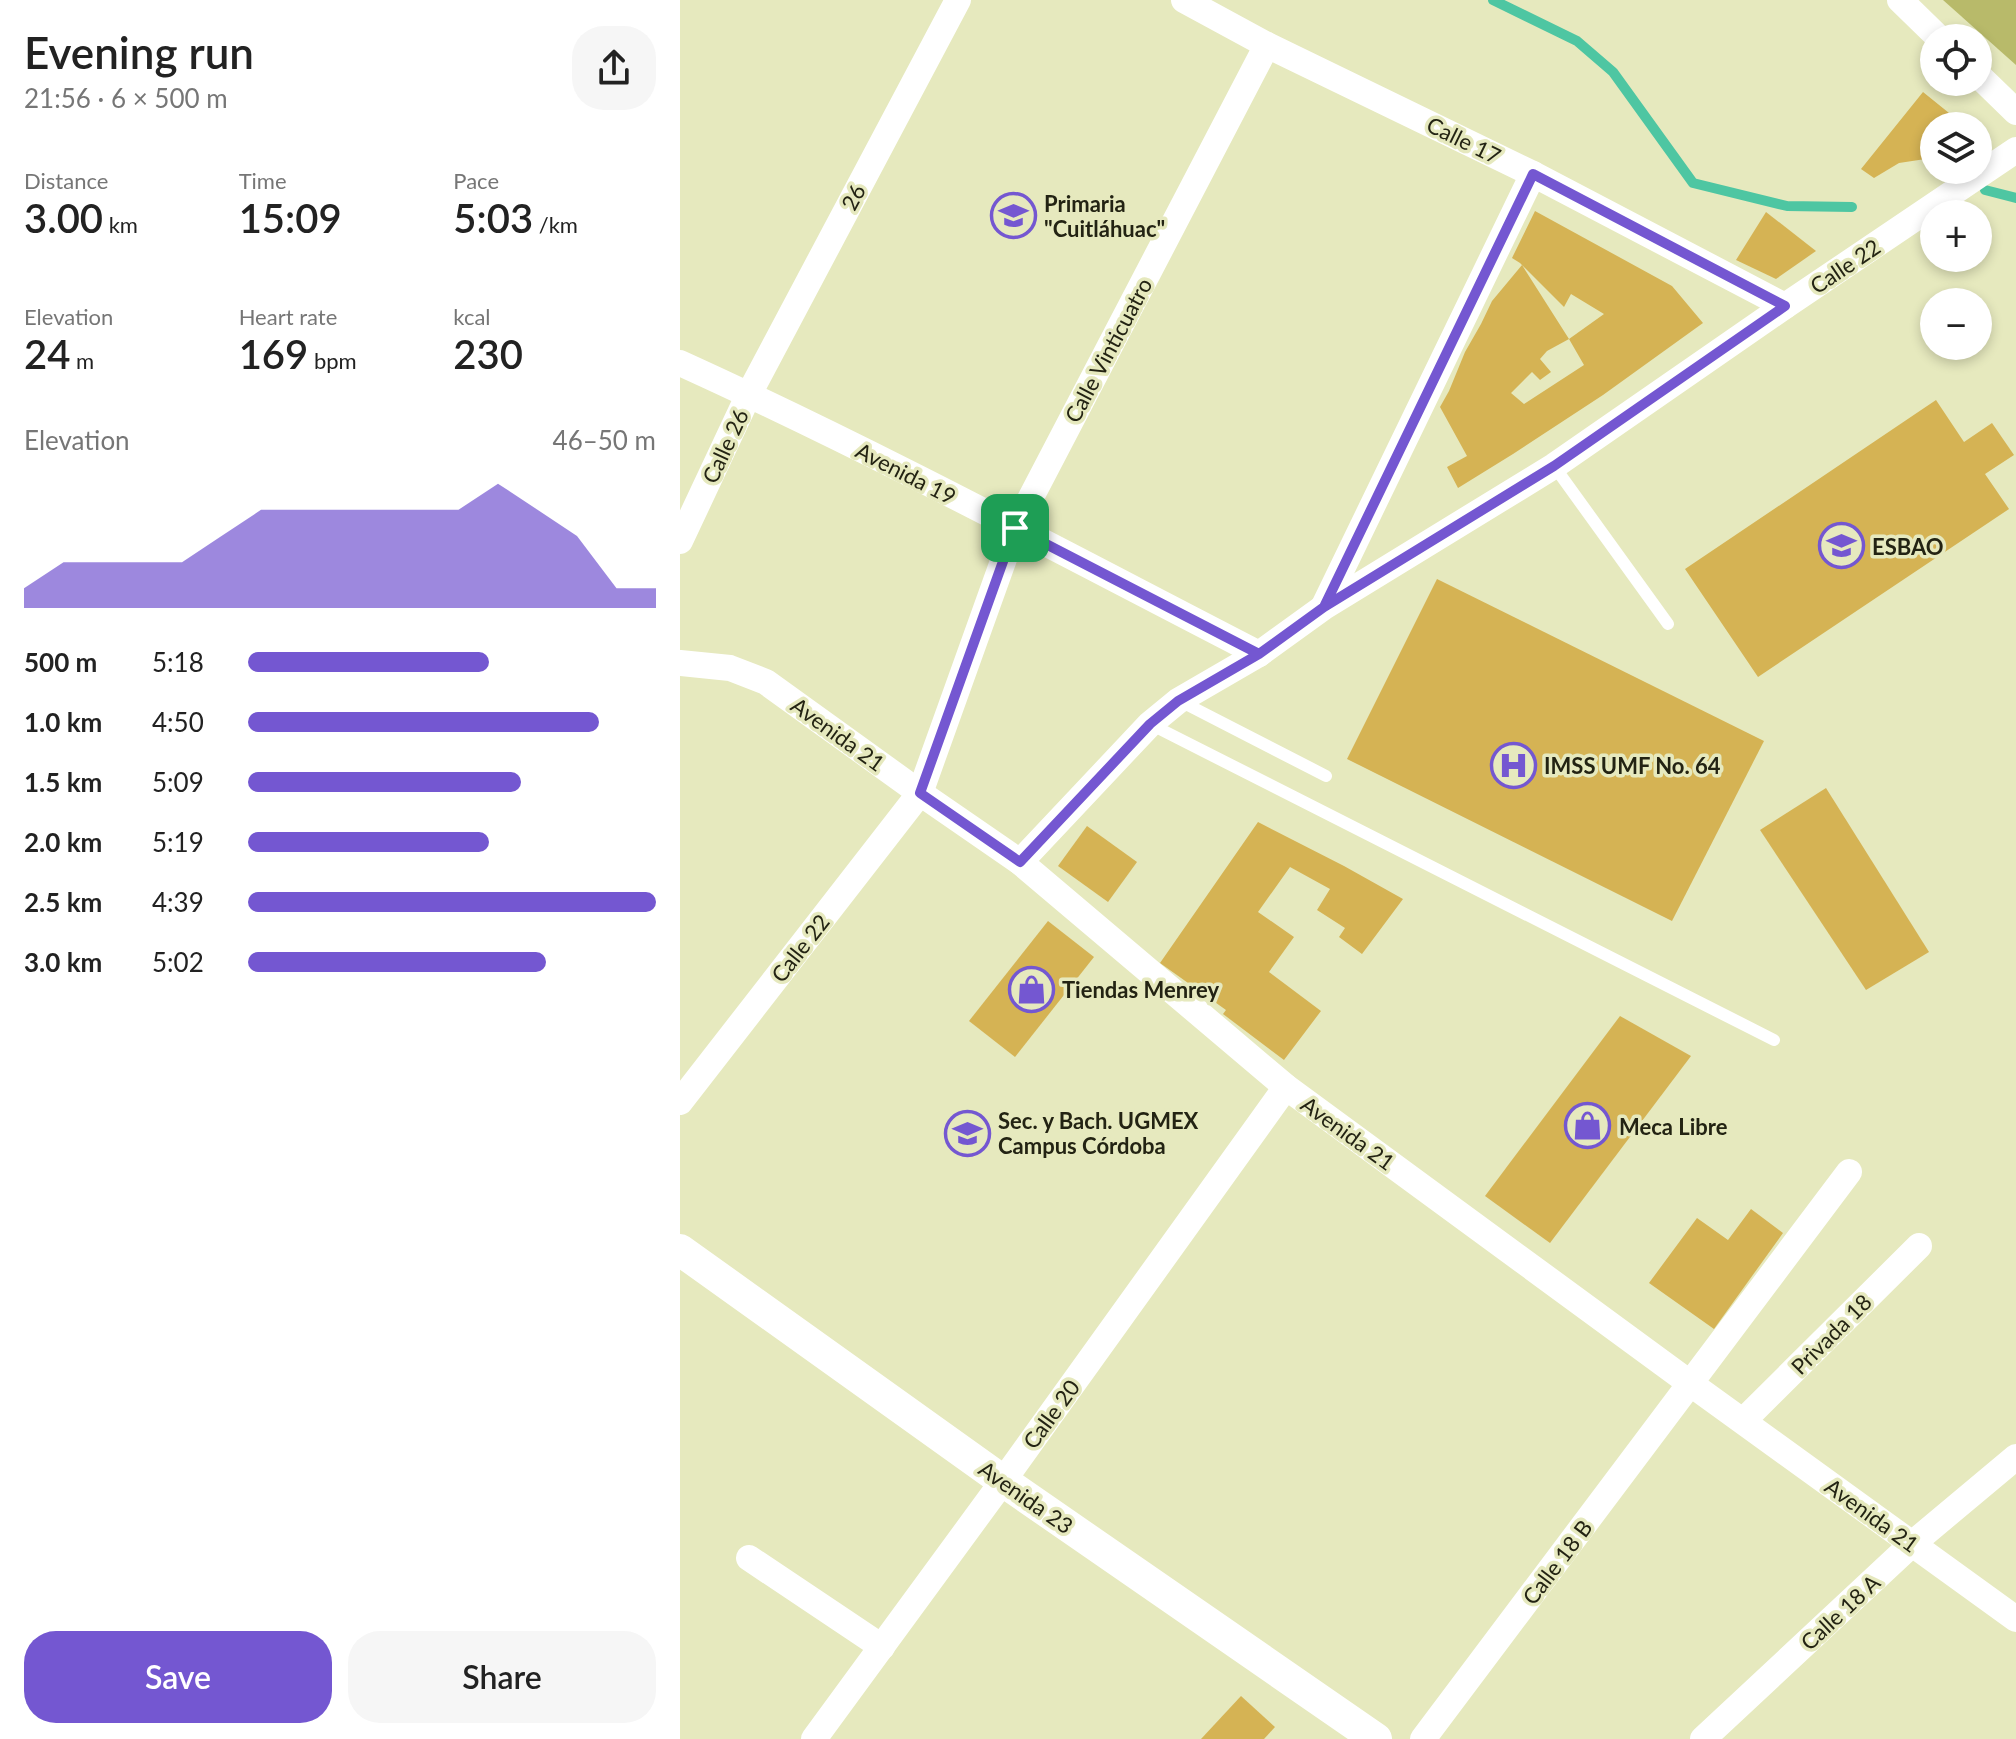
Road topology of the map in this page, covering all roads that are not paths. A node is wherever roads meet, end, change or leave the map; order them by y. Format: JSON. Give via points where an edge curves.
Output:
{"nodes":[{"id":1,"x":958,"y":0,"type":"edge"},
{"id":2,"x":1184,"y":0,"type":"edge"},
{"id":3,"x":1900,"y":0,"type":"edge"},
{"id":4,"x":1925,"y":24,"type":"edge"},
{"id":5,"x":1267,"y":45,"type":"junction"},
{"id":6,"x":1992,"y":89,"type":"edge"},
{"id":7,"x":2016,"y":112,"type":"edge"},
{"id":8,"x":2016,"y":150,"type":"edge"},
{"id":9,"x":1533,"y":174,"type":"junction"},
{"id":10,"x":1785,"y":306,"type":"junction"},
{"id":11,"x":680,"y":363,"type":"edge"},
{"id":12,"x":749,"y":394,"type":"junction"},
{"id":13,"x":1554,"y":466,"type":"junction"},
{"id":14,"x":1015,"y":528,"type":"junction"},
{"id":15,"x":680,"y":541,"type":"edge"},
{"id":16,"x":1324,"y":607,"type":"junction"},
{"id":17,"x":1668,"y":624,"type":"dead end"},
{"id":18,"x":1259,"y":654,"type":"junction"},
{"id":19,"x":680,"y":663,"type":"edge"},
{"id":20,"x":1178,"y":701,"type":"junction"},
{"id":21,"x":1150,"y":724,"type":"junction"},
{"id":22,"x":1326,"y":776,"type":"dead end"},
{"id":23,"x":920,"y":793,"type":"junction"},
{"id":24,"x":1020,"y":862,"type":"junction"},
{"id":25,"x":1774,"y":1040,"type":"dead end"},
{"id":26,"x":1286,"y":1087,"type":"junction"},
{"id":27,"x":680,"y":1102,"type":"edge"},
{"id":28,"x":1849,"y":1172,"type":"dead end"},
{"id":29,"x":1919,"y":1246,"type":"dead end"},
{"id":30,"x":680,"y":1250,"type":"edge"},
{"id":31,"x":1691,"y":1384,"type":"junction"},
{"id":32,"x":1743,"y":1421,"type":"junction"},
{"id":33,"x":2016,"y":1457,"type":"edge"},
{"id":34,"x":1003,"y":1481,"type":"junction"},
{"id":35,"x":1912,"y":1544,"type":"junction"},
{"id":36,"x":749,"y":1558,"type":"dead end"},
{"id":37,"x":2016,"y":1619,"type":"edge"},
{"id":38,"x":882,"y":1647,"type":"junction"},
{"id":39,"x":814,"y":1739,"type":"edge"},
{"id":40,"x":1376,"y":1739,"type":"edge"},
{"id":41,"x":1423,"y":1739,"type":"edge"},
{"id":42,"x":1703,"y":1739,"type":"edge"}],
"edges":[{"from":1,"to":12,"type":"street","name":"26"},
{"from":2,"to":5,"type":"street","name":"Calle 17"},
{"from":3,"to":4,"type":"street"},
{"from":5,"to":9,"type":"street","name":"Calle 17"},
{"from":5,"to":14,"type":"street","name":"Calle Vinticuatro"},
{"from":6,"to":7,"type":"street"},
{"from":8,"to":10,"type":"street","name":"Calle 22"},
{"from":9,"to":10,"type":"street","name":"Calle 17"},
{"from":9,"to":16,"type":"street"},
{"from":10,"to":13,"type":"street","name":"Calle 22"},
{"from":11,"to":12,"type":"street","name":"Avenida 19"},
{"from":12,"to":14,"type":"street","name":"Avenida 19"},
{"from":12,"to":15,"type":"street","name":"Calle 26"},
{"from":13,"to":16,"type":"street","name":"Calle 22"},
{"from":13,"to":17,"type":"lane"},
{"from":14,"to":18,"type":"street","name":"Avenida 19"},
{"from":14,"to":23,"type":"street","name":"Calle Vinticuatro"},
{"from":16,"to":18,"type":"street","name":"Calle 22"},
{"from":18,"to":20,"type":"street","name":"Calle 22"},
{"from":19,"to":23,"type":"street","name":"Avenida 21","via":[[730,668],[766,682]]},
{"from":20,"to":21,"type":"street","name":"Calle 22"},
{"from":20,"to":22,"type":"lane"},
{"from":21,"to":24,"type":"street","name":"Calle 22"},
{"from":21,"to":25,"type":"lane"},
{"from":23,"to":24,"type":"street","name":"Avenida 21"},
{"from":23,"to":27,"type":"street","name":"Calle 22"},
{"from":24,"to":26,"type":"street","name":"Avenida 21"},
{"from":26,"to":31,"type":"street","name":"Avenida 21"},
{"from":26,"to":34,"type":"street","name":"Calle 20"},
{"from":28,"to":31,"type":"street","name":"Calle 18 B"},
{"from":29,"to":32,"type":"street","name":"Privada 18"},
{"from":30,"to":34,"type":"street","name":"Avenida 23"},
{"from":31,"to":32,"type":"street","name":"Avenida 21"},
{"from":31,"to":41,"type":"street","name":"Calle 18 B"},
{"from":32,"to":35,"type":"street","name":"Avenida 21"},
{"from":33,"to":35,"type":"street","name":"Calle 18 A"},
{"from":34,"to":38,"type":"street","name":"Calle 20"},
{"from":34,"to":40,"type":"street","name":"Avenida 23"},
{"from":35,"to":37,"type":"street","name":"Avenida 21"},
{"from":35,"to":42,"type":"street","name":"Calle 18 A"},
{"from":36,"to":38,"type":"street"},
{"from":38,"to":39,"type":"street","name":"Calle 20"}]}
